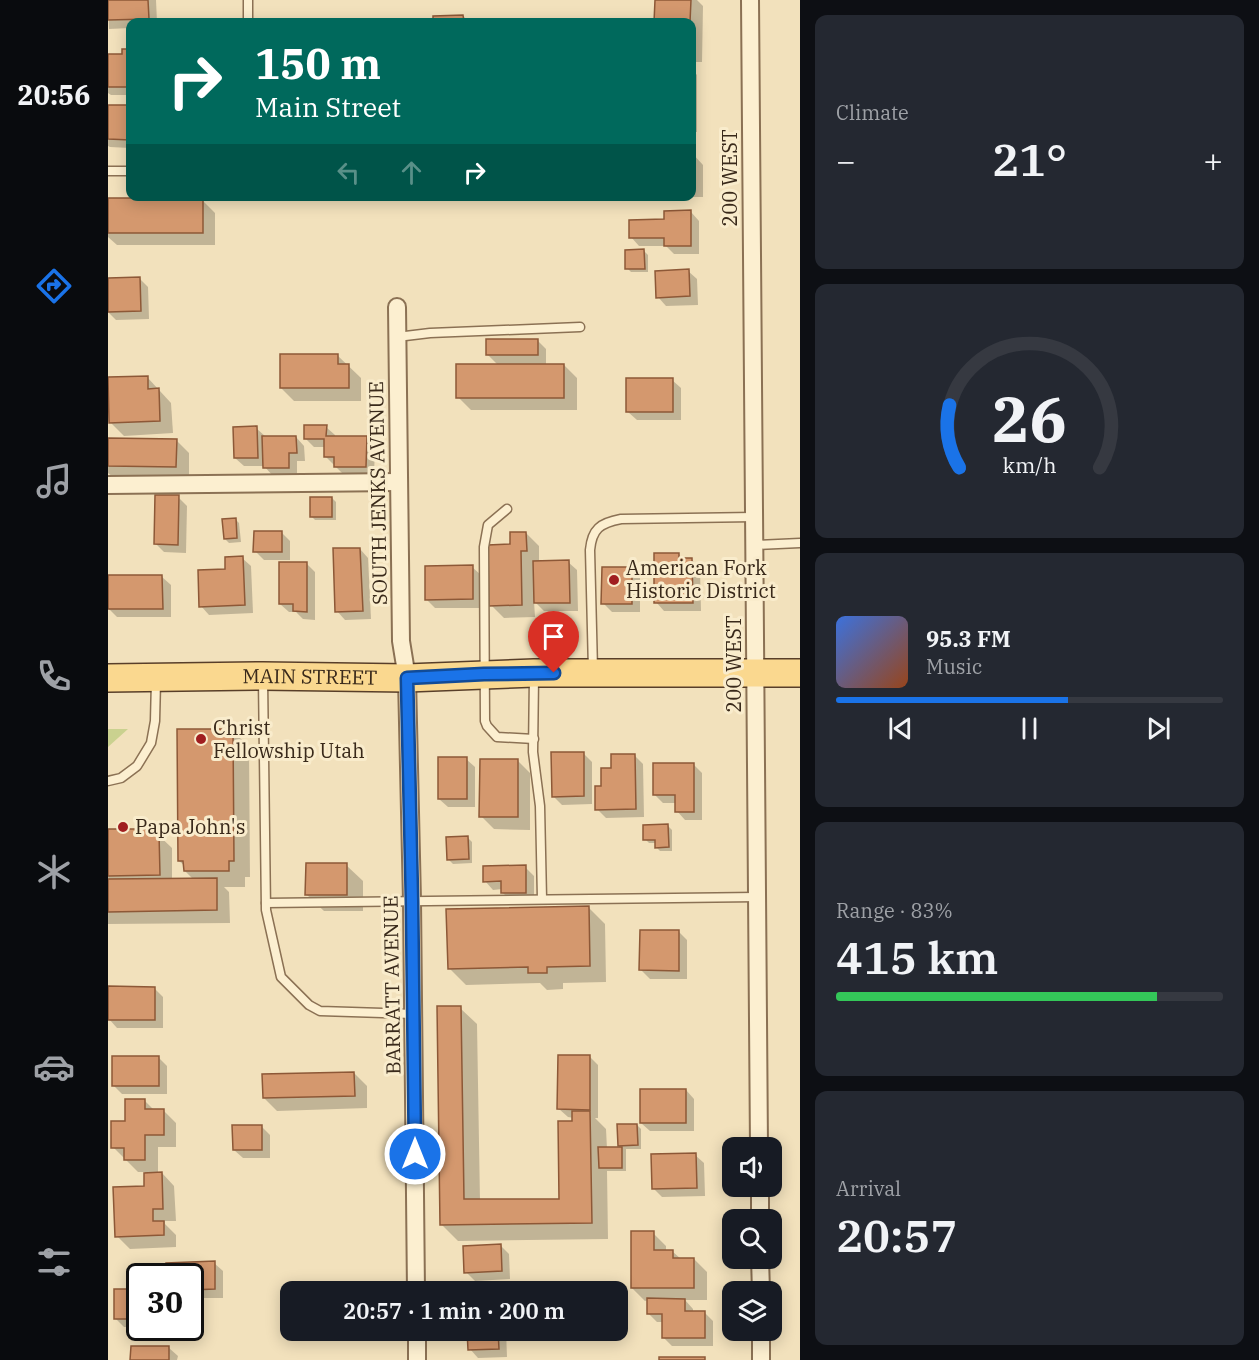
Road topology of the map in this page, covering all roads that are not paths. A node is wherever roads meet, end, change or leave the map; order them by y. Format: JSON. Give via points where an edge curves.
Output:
{"nodes":[{"id":1,"x":248,"y":0,"type":"edge"},
{"id":2,"x":750,"y":0,"type":"edge"},
{"id":3,"x":248,"y":18,"type":"edge"},
{"id":4,"x":108,"y":171,"type":"edge"},
{"id":5,"x":126,"y":171,"type":"edge"},
{"id":6,"x":397,"y":307,"type":"dead end"},
{"id":7,"x":580,"y":327,"type":"dead end"},
{"id":8,"x":397,"y":337,"type":"junction"},
{"id":9,"x":399,"y":482,"type":"junction"},
{"id":10,"x":108,"y":484,"type":"edge"},
{"id":11,"x":507,"y":509,"type":"dead end"},
{"id":12,"x":754,"y":517,"type":"junction"},
{"id":13,"x":800,"y":543,"type":"edge"},
{"id":14,"x":754,"y":545,"type":"junction"},
{"id":15,"x":593,"y":673,"type":"junction"},
{"id":16,"x":755,"y":673,"type":"junction"},
{"id":17,"x":800,"y":673,"type":"edge"},
{"id":18,"x":484,"y":674,"type":"junction"},
{"id":19,"x":534,"y":674,"type":"junction"},
{"id":20,"x":263,"y":676,"type":"junction"},
{"id":21,"x":156,"y":677,"type":"junction"},
{"id":22,"x":108,"y":678,"type":"edge"},
{"id":23,"x":407,"y":678,"type":"junction"},
{"id":24,"x":534,"y":739,"type":"junction"},
{"id":25,"x":108,"y":781,"type":"edge"},
{"id":26,"x":757,"y":897,"type":"junction"},
{"id":27,"x":542,"y":899,"type":"junction"},
{"id":28,"x":412,"y":901,"type":"junction"},
{"id":29,"x":266,"y":903,"type":"junction"},
{"id":30,"x":414,"y":1014,"type":"junction"},
{"id":31,"x":759,"y":1137,"type":"edge"},
{"id":32,"x":416,"y":1281,"type":"edge"},
{"id":33,"x":417,"y":1341,"type":"edge"},
{"id":34,"x":761,"y":1341,"type":"edge"},
{"id":35,"x":417,"y":1360,"type":"edge"},
{"id":36,"x":761,"y":1360,"type":"edge"}],
"edges":[{"from":1,"to":3,"type":"lane"},
{"from":2,"to":12,"type":"street","name":"200 WEST"},
{"from":4,"to":5,"type":"lane"},
{"from":6,"to":8,"type":"street","name":"SOUTH JENKS AVENUE"},
{"from":7,"to":8,"type":"lane"},
{"from":8,"to":9,"type":"street","name":"SOUTH JENKS AVENUE"},
{"from":9,"to":10,"type":"street"},
{"from":9,"to":23,"type":"street","name":"SOUTH JENKS AVENUE","via":[[401,640]]},
{"from":11,"to":18,"type":"lane","via":[[488,525],[484,547]]},
{"from":12,"to":14,"type":"street","name":"200 WEST"},
{"from":12,"to":15,"type":"lane","via":[[621,519],[595,530],[590,550]]},
{"from":13,"to":14,"type":"lane"},
{"from":14,"to":16,"type":"street","name":"200 WEST"},
{"from":15,"to":16,"type":"main road","name":"MAIN STREET"},
{"from":15,"to":19,"type":"main road","name":"MAIN STREET"},
{"from":16,"to":17,"type":"main road","name":"MAIN STREET"},
{"from":16,"to":26,"type":"street","name":"200 WEST"},
{"from":18,"to":19,"type":"main road","name":"MAIN STREET"},
{"from":18,"to":23,"type":"main road","name":"MAIN STREET"},
{"from":18,"to":24,"type":"lane","via":[[487,726],[496,736]]},
{"from":19,"to":24,"type":"lane"},
{"from":20,"to":21,"type":"main road","name":"MAIN STREET"},
{"from":20,"to":23,"type":"main road","name":"MAIN STREET"},
{"from":20,"to":29,"type":"lane"},
{"from":21,"to":22,"type":"main road","name":"MAIN STREET"},
{"from":21,"to":25,"type":"lane","via":[[151,742],[137,766],[121,778]]},
{"from":23,"to":28,"type":"street","name":"BARRATT AVENUE"},
{"from":24,"to":27,"type":"lane"},
{"from":26,"to":27,"type":"lane"},
{"from":26,"to":31,"type":"street","name":"200 WEST"},
{"from":27,"to":28,"type":"lane"},
{"from":28,"to":29,"type":"lane"},
{"from":28,"to":30,"type":"street","name":"BARRATT AVENUE"},
{"from":29,"to":30,"type":"lane","via":[[281,977],[309,1005],[320,1011]]},
{"from":30,"to":32,"type":"street","name":"BARRATT AVENUE"},
{"from":33,"to":35,"type":"street"},
{"from":34,"to":36,"type":"street"}]}
